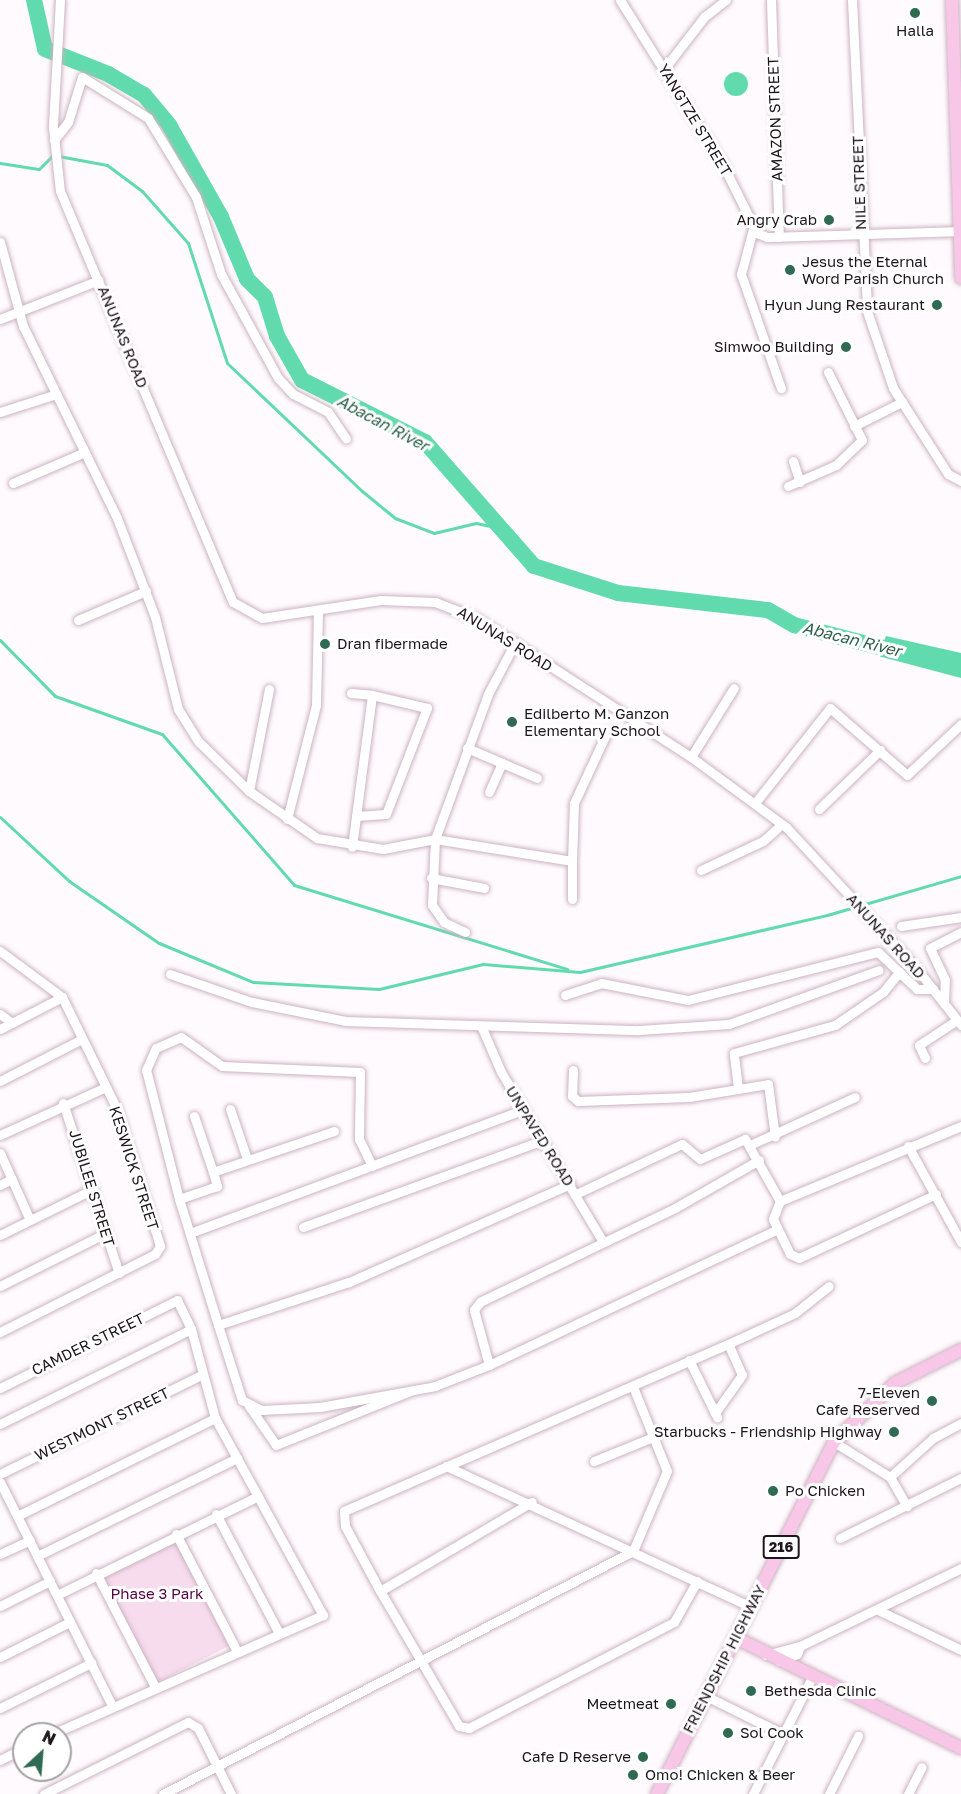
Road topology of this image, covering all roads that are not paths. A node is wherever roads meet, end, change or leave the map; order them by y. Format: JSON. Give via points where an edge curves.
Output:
{"nodes":[{"id":1,"x":60,"y":0,"type":"edge"},
{"id":2,"x":620,"y":0,"type":"edge"},
{"id":3,"x":726,"y":0,"type":"edge"},
{"id":4,"x":771,"y":0,"type":"edge"},
{"id":5,"x":852,"y":0,"type":"edge"},
{"id":6,"x":952,"y":0,"type":"edge"},
{"id":7,"x":664,"y":69,"type":"junction"},
{"id":8,"x":54,"y":142,"type":"junction"},
{"id":9,"x":753,"y":229,"type":"junction"},
{"id":10,"x":957,"y":231,"type":"junction"},
{"id":11,"x":861,"y":234,"type":"junction"},
{"id":12,"x":779,"y":237,"type":"junction"},
{"id":13,"x":0,"y":242,"type":"edge"},
{"id":14,"x":961,"y":278,"type":"edge"},
{"id":15,"x":99,"y":280,"type":"junction"},
{"id":16,"x":18,"y":310,"type":"junction"},
{"id":17,"x":0,"y":319,"type":"edge"},
{"id":18,"x":828,"y":372,"type":"dead end"},
{"id":19,"x":781,"y":388,"type":"dead end"},
{"id":20,"x":56,"y":394,"type":"junction"},
{"id":21,"x":902,"y":402,"type":"junction"},
{"id":22,"x":0,"y":412,"type":"edge"},
{"id":23,"x":854,"y":426,"type":"junction"},
{"id":24,"x":346,"y":439,"type":"dead end"},
{"id":25,"x":85,"y":452,"type":"junction"},
{"id":26,"x":793,"y":461,"type":"dead end"},
{"id":27,"x":961,"y":481,"type":"edge"},
{"id":28,"x":800,"y":482,"type":"junction"},
{"id":29,"x":13,"y":483,"type":"dead end"},
{"id":30,"x":788,"y":486,"type":"dead end"},
{"id":31,"x":146,"y":591,"type":"junction"},
{"id":32,"x":318,"y":611,"type":"junction"},
{"id":33,"x":78,"y":620,"type":"dead end"},
{"id":34,"x":515,"y":642,"type":"junction"},
{"id":35,"x":734,"y":688,"type":"dead end"},
{"id":36,"x":268,"y":689,"type":"dead end"},
{"id":37,"x":351,"y":693,"type":"dead end"},
{"id":38,"x":372,"y":695,"type":"junction"},
{"id":39,"x":961,"y":724,"type":"edge"},
{"id":40,"x":607,"y":732,"type":"dead end"},
{"id":41,"x":467,"y":748,"type":"junction"},
{"id":42,"x":880,"y":750,"type":"junction"},
{"id":43,"x":691,"y":757,"type":"junction"},
{"id":44,"x":502,"y":763,"type":"junction"},
{"id":45,"x":537,"y":778,"type":"dead end"},
{"id":46,"x":249,"y":791,"type":"junction"},
{"id":47,"x":489,"y":792,"type":"dead end"},
{"id":48,"x":755,"y":803,"type":"junction"},
{"id":49,"x":819,"y":809,"type":"dead end"},
{"id":50,"x":356,"y":816,"type":"junction"},
{"id":51,"x":287,"y":819,"type":"junction"},
{"id":52,"x":784,"y":826,"type":"junction"},
{"id":53,"x":435,"y":839,"type":"junction"},
{"id":54,"x":352,"y":847,"type":"junction"},
{"id":55,"x":572,"y":861,"type":"junction"},
{"id":56,"x":701,"y":870,"type":"dead end"},
{"id":57,"x":430,"y":878,"type":"junction"},
{"id":58,"x":484,"y":888,"type":"dead end"},
{"id":59,"x":572,"y":899,"type":"dead end"},
{"id":60,"x":961,"y":917,"type":"edge"},
{"id":61,"x":901,"y":926,"type":"dead end"},
{"id":62,"x":465,"y":932,"type":"dead end"},
{"id":63,"x":961,"y":932,"type":"edge"},
{"id":64,"x":0,"y":951,"type":"edge"},
{"id":65,"x":879,"y":970,"type":"dead end"},
{"id":66,"x":899,"y":972,"type":"junction"},
{"id":67,"x":170,"y":974,"type":"dead end"},
{"id":68,"x":933,"y":989,"type":"junction"},
{"id":69,"x":565,"y":995,"type":"dead end"},
{"id":70,"x":62,"y":997,"type":"junction"},
{"id":71,"x":944,"y":1004,"type":"junction"},
{"id":72,"x":0,"y":1014,"type":"edge"},
{"id":73,"x":12,"y":1023,"type":"junction"},
{"id":74,"x":959,"y":1023,"type":"edge"},
{"id":75,"x":482,"y":1028,"type":"junction"},
{"id":76,"x":0,"y":1029,"type":"edge"},
{"id":77,"x":82,"y":1039,"type":"junction"},
{"id":78,"x":925,"y":1058,"type":"dead end"},
{"id":79,"x":573,"y":1070,"type":"dead end"},
{"id":80,"x":0,"y":1081,"type":"edge"},
{"id":81,"x":106,"y":1087,"type":"junction"},
{"id":82,"x":738,"y":1088,"type":"junction"},
{"id":83,"x":855,"y":1097,"type":"dead end"},
{"id":84,"x":63,"y":1103,"type":"junction"},
{"id":85,"x":230,"y":1109,"type":"dead end"},
{"id":86,"x":523,"y":1110,"type":"junction"},
{"id":87,"x":194,"y":1116,"type":"dead end"},
{"id":88,"x":961,"y":1126,"type":"edge"},
{"id":89,"x":334,"y":1131,"type":"dead end"},
{"id":90,"x":0,"y":1135,"type":"edge"},
{"id":91,"x":775,"y":1137,"type":"junction"},
{"id":92,"x":540,"y":1141,"type":"junction"},
{"id":93,"x":752,"y":1144,"type":"junction"},
{"id":94,"x":908,"y":1146,"type":"junction"},
{"id":95,"x":0,"y":1153,"type":"edge"},
{"id":96,"x":247,"y":1159,"type":"junction"},
{"id":97,"x":759,"y":1160,"type":"junction"},
{"id":98,"x":372,"y":1166,"type":"junction"},
{"id":99,"x":213,"y":1172,"type":"junction"},
{"id":100,"x":12,"y":1179,"type":"junction"},
{"id":101,"x":570,"y":1184,"type":"junction"},
{"id":102,"x":0,"y":1185,"type":"edge"},
{"id":103,"x":93,"y":1189,"type":"junction"},
{"id":104,"x":576,"y":1194,"type":"junction"},
{"id":105,"x":936,"y":1194,"type":"junction"},
{"id":106,"x":179,"y":1199,"type":"junction"},
{"id":107,"x":780,"y":1201,"type":"junction"},
{"id":108,"x":30,"y":1220,"type":"junction"},
{"id":109,"x":303,"y":1227,"type":"dead end"},
{"id":110,"x":776,"y":1230,"type":"junction"},
{"id":111,"x":106,"y":1233,"type":"junction"},
{"id":112,"x":190,"y":1233,"type":"junction"},
{"id":113,"x":0,"y":1235,"type":"edge"},
{"id":114,"x":603,"y":1242,"type":"junction"},
{"id":115,"x":961,"y":1242,"type":"edge"},
{"id":116,"x":118,"y":1273,"type":"junction"},
{"id":117,"x":0,"y":1286,"type":"edge"},
{"id":118,"x":829,"y":1286,"type":"dead end"},
{"id":119,"x":218,"y":1325,"type":"junction"},
{"id":120,"x":191,"y":1329,"type":"junction"},
{"id":121,"x":0,"y":1332,"type":"edge"},
{"id":122,"x":728,"y":1344,"type":"junction"},
{"id":123,"x":961,"y":1350,"type":"edge"},
{"id":124,"x":689,"y":1360,"type":"junction"},
{"id":125,"x":489,"y":1365,"type":"junction"},
{"id":126,"x":203,"y":1374,"type":"junction"},
{"id":127,"x":633,"y":1387,"type":"junction"},
{"id":128,"x":0,"y":1388,"type":"edge"},
{"id":129,"x":415,"y":1389,"type":"junction"},
{"id":130,"x":249,"y":1406,"type":"junction"},
{"id":131,"x":214,"y":1418,"type":"junction"},
{"id":132,"x":961,"y":1423,"type":"edge"},
{"id":133,"x":0,"y":1424,"type":"edge"},
{"id":134,"x":653,"y":1437,"type":"junction"},
{"id":135,"x":834,"y":1442,"type":"junction"},
{"id":136,"x":237,"y":1458,"type":"junction"},
{"id":137,"x":594,"y":1461,"type":"dead end"},
{"id":138,"x":447,"y":1467,"type":"junction"},
{"id":139,"x":0,"y":1474,"type":"edge"},
{"id":140,"x":890,"y":1477,"type":"junction"},
{"id":141,"x":961,"y":1478,"type":"edge"},
{"id":142,"x":0,"y":1482,"type":"edge"},
{"id":143,"x":258,"y":1496,"type":"junction"},
{"id":144,"x":532,"y":1502,"type":"junction"},
{"id":145,"x":907,"y":1506,"type":"junction"},
{"id":146,"x":216,"y":1515,"type":"junction"},
{"id":147,"x":17,"y":1516,"type":"junction"},
{"id":148,"x":176,"y":1534,"type":"junction"},
{"id":149,"x":840,"y":1538,"type":"dead end"},
{"id":150,"x":30,"y":1540,"type":"junction"},
{"id":151,"x":633,"y":1551,"type":"junction"},
{"id":152,"x":0,"y":1554,"type":"edge"},
{"id":153,"x":38,"y":1556,"type":"junction"},
{"id":154,"x":960,"y":1570,"type":"edge"},
{"id":155,"x":96,"y":1573,"type":"junction"},
{"id":156,"x":50,"y":1581,"type":"junction"},
{"id":157,"x":697,"y":1581,"type":"junction"},
{"id":158,"x":380,"y":1591,"type":"junction"},
{"id":159,"x":57,"y":1595,"type":"junction"},
{"id":160,"x":0,"y":1606,"type":"edge"},
{"id":161,"x":751,"y":1607,"type":"junction"},
{"id":162,"x":878,"y":1610,"type":"junction"},
{"id":163,"x":70,"y":1622,"type":"junction"},
{"id":164,"x":279,"y":1633,"type":"junction"},
{"id":165,"x":736,"y":1638,"type":"junction"},
{"id":166,"x":800,"y":1646,"type":"junction"},
{"id":167,"x":961,"y":1650,"type":"edge"},
{"id":168,"x":237,"y":1651,"type":"junction"},
{"id":169,"x":766,"y":1655,"type":"junction"},
{"id":170,"x":0,"y":1657,"type":"edge"},
{"id":171,"x":419,"y":1658,"type":"junction"},
{"id":172,"x":778,"y":1661,"type":"junction"},
{"id":173,"x":91,"y":1663,"type":"junction"},
{"id":174,"x":811,"y":1679,"type":"junction"},
{"id":175,"x":154,"y":1685,"type":"junction"},
{"id":176,"x":706,"y":1696,"type":"junction"},
{"id":177,"x":111,"y":1704,"type":"junction"},
{"id":178,"x":0,"y":1708,"type":"edge"},
{"id":179,"x":72,"y":1724,"type":"edge"},
{"id":180,"x":783,"y":1734,"type":"junction"},
{"id":181,"x":858,"y":1736,"type":"dead end"},
{"id":182,"x":961,"y":1748,"type":"edge"},
{"id":183,"x":922,"y":1767,"type":"dead end"},
{"id":184,"x":219,"y":1769,"type":"junction"},
{"id":185,"x":170,"y":1792,"type":"edge"},
{"id":186,"x":44,"y":1794,"type":"edge"},
{"id":187,"x":231,"y":1794,"type":"edge"},
{"id":188,"x":657,"y":1794,"type":"edge"},
{"id":189,"x":753,"y":1794,"type":"edge"},
{"id":190,"x":830,"y":1794,"type":"edge"},
{"id":191,"x":909,"y":1794,"type":"edge"}],
"edges":[{"from":1,"to":8,"type":"street","name":"ANUNAS ROAD"},
{"from":2,"to":7,"type":"street","name":"YANGTZE STREET"},
{"from":3,"to":7,"type":"street","via":[[704,17]]},
{"from":4,"to":12,"type":"street","name":"AMAZON STREET"},
{"from":5,"to":11,"type":"street","name":"NILE STREET"},
{"from":6,"to":10,"type":"main road"},
{"from":7,"to":9,"type":"street","name":"YANGTZE STREET","via":[[722,164]]},
{"from":8,"to":15,"type":"street","name":"ANUNAS ROAD","via":[[60,191]]},
{"from":8,"to":24,"type":"street","via":[[68,122],[82,77],[148,118],[196,197],[221,274],[278,378],[293,394],[328,412]]},
{"from":9,"to":12,"type":"street","via":[[767,237]]},
{"from":9,"to":19,"type":"street","via":[[741,274]]},
{"from":10,"to":11,"type":"street"},
{"from":10,"to":14,"type":"main road"},
{"from":11,"to":12,"type":"street"},
{"from":11,"to":21,"type":"street","name":"NILE STREET","via":[[871,328]]},
{"from":13,"to":16,"type":"street"},
{"from":15,"to":16,"type":"street"},
{"from":15,"to":32,"type":"street","name":"ANUNAS ROAD","via":[[233,602],[262,618]]},
{"from":16,"to":17,"type":"street"},
{"from":16,"to":20,"type":"street"},
{"from":18,"to":23,"type":"street"},
{"from":20,"to":22,"type":"street"},
{"from":20,"to":25,"type":"street"},
{"from":21,"to":23,"type":"street"},
{"from":21,"to":27,"type":"street","name":"NILE STREET","via":[[948,474]]},
{"from":23,"to":28,"type":"street","via":[[862,440],[836,465]]},
{"from":25,"to":29,"type":"street"},
{"from":25,"to":31,"type":"street"},
{"from":26,"to":28,"type":"street"},
{"from":28,"to":30,"type":"street"},
{"from":31,"to":33,"type":"street"},
{"from":31,"to":46,"type":"street","via":[[177,710],[199,742]]},
{"from":32,"to":34,"type":"street","name":"ANUNAS ROAD","via":[[381,600],[435,602],[457,608]]},
{"from":32,"to":51,"type":"street","via":[[316,705]]},
{"from":34,"to":41,"type":"street"},
{"from":34,"to":43,"type":"street","name":"ANUNAS ROAD"},
{"from":35,"to":43,"type":"street"},
{"from":36,"to":46,"type":"street"},
{"from":37,"to":38,"type":"street"},
{"from":38,"to":50,"type":"street"},
{"from":38,"to":50,"type":"street","via":[[428,708],[386,814]]},
{"from":39,"to":42,"type":"street","via":[[909,775]]},
{"from":40,"to":55,"type":"street","via":[[574,803]]},
{"from":41,"to":44,"type":"street"},
{"from":41,"to":53,"type":"street"},
{"from":42,"to":48,"type":"street","via":[[830,708]]},
{"from":42,"to":49,"type":"street"},
{"from":43,"to":48,"type":"street","name":"ANUNAS ROAD"},
{"from":44,"to":45,"type":"street"},
{"from":44,"to":47,"type":"street"},
{"from":46,"to":51,"type":"street"},
{"from":48,"to":52,"type":"street","name":"ANUNAS ROAD"},
{"from":50,"to":54,"type":"street"},
{"from":51,"to":54,"type":"street","via":[[316,838]]},
{"from":52,"to":56,"type":"street","via":[[763,841]]},
{"from":52,"to":68,"type":"street","name":"ANUNAS ROAD"},
{"from":53,"to":54,"type":"street","via":[[383,849]]},
{"from":53,"to":55,"type":"street"},
{"from":53,"to":57,"type":"street"},
{"from":55,"to":59,"type":"street"},
{"from":57,"to":58,"type":"street"},
{"from":57,"to":62,"type":"street","via":[[437,914]]},
{"from":60,"to":61,"type":"street"},
{"from":63,"to":71,"type":"street","via":[[929,951],[945,980]]},
{"from":64,"to":70,"type":"street","name":"KESWICK STREET"},
{"from":65,"to":75,"type":"street","via":[[729,1024],[639,1030]]},
{"from":66,"to":68,"type":"street","via":[[921,992]]},
{"from":66,"to":69,"type":"street","via":[[876,952],[688,999],[601,983]]},
{"from":66,"to":82,"type":"street","via":[[883,992],[835,1025],[734,1053]]},
{"from":67,"to":75,"type":"street","via":[[252,1002],[345,1021]]},
{"from":68,"to":71,"type":"street","name":"ANUNAS ROAD"},
{"from":70,"to":73,"type":"street"},
{"from":70,"to":77,"type":"street","name":"KESWICK STREET"},
{"from":71,"to":74,"type":"street","name":"ANUNAS ROAD"},
{"from":72,"to":73,"type":"street"},
{"from":73,"to":76,"type":"street"},
{"from":74,"to":78,"type":"street","via":[[919,1045]]},
{"from":75,"to":86,"type":"street","name":"UNPAVED ROAD","via":[[484,1041]]},
{"from":77,"to":80,"type":"street"},
{"from":77,"to":81,"type":"street","name":"KESWICK STREET"},
{"from":79,"to":82,"type":"street","via":[[572,1096],[578,1101],[689,1097]]},
{"from":81,"to":84,"type":"street"},
{"from":81,"to":116,"type":"street","name":"KESWICK STREET","via":[[160,1246]]},
{"from":82,"to":91,"type":"street","via":[[772,1088]]},
{"from":83,"to":91,"type":"street"},
{"from":84,"to":90,"type":"street"},
{"from":84,"to":103,"type":"street","name":"JUBILEE STREET"},
{"from":85,"to":96,"type":"street"},
{"from":86,"to":92,"type":"street","name":"UNPAVED ROAD"},
{"from":86,"to":98,"type":"street"},
{"from":87,"to":99,"type":"street"},
{"from":88,"to":94,"type":"street"},
{"from":89,"to":96,"type":"street"},
{"from":91,"to":93,"type":"street"},
{"from":92,"to":101,"type":"street","name":"UNPAVED ROAD"},
{"from":92,"to":109,"type":"street"},
{"from":93,"to":97,"type":"street"},
{"from":93,"to":104,"type":"street","via":[[745,1138],[700,1159],[682,1144]]},
{"from":94,"to":105,"type":"street"},
{"from":94,"to":107,"type":"street"},
{"from":95,"to":100,"type":"street"},
{"from":96,"to":99,"type":"street"},
{"from":97,"to":107,"type":"street"},
{"from":97,"to":114,"type":"street"},
{"from":98,"to":106,"type":"street","via":[[359,1139],[360,1072],[222,1065],[181,1037],[156,1048],[146,1070]]},
{"from":98,"to":112,"type":"street"},
{"from":99,"to":106,"type":"street","via":[[217,1186]]},
{"from":100,"to":102,"type":"street"},
{"from":100,"to":108,"type":"street"},
{"from":101,"to":104,"type":"street","name":"UNPAVED ROAD"},
{"from":101,"to":119,"type":"street","via":[[349,1282]]},
{"from":103,"to":108,"type":"street"},
{"from":103,"to":111,"type":"street","name":"JUBILEE STREET"},
{"from":104,"to":114,"type":"street","name":"UNPAVED ROAD"},
{"from":105,"to":110,"type":"street","via":[[800,1258],[790,1254]]},
{"from":105,"to":115,"type":"street"},
{"from":106,"to":112,"type":"street"},
{"from":107,"to":110,"type":"street","via":[[773,1218]]},
{"from":108,"to":113,"type":"street"},
{"from":110,"to":125,"type":"street"},
{"from":111,"to":116,"type":"street","name":"JUBILEE STREET"},
{"from":111,"to":117,"type":"street"},
{"from":112,"to":119,"type":"street"},
{"from":114,"to":125,"type":"street","via":[[480,1302],[474,1310]]},
{"from":116,"to":121,"type":"street"},
{"from":118,"to":122,"type":"street","via":[[795,1312]]},
{"from":119,"to":130,"type":"street","via":[[242,1400]]},
{"from":120,"to":126,"type":"street"},
{"from":120,"to":128,"type":"street","name":"CAMDER STREET","via":[[177,1300]]},
{"from":120,"to":133,"type":"street"},
{"from":122,"to":124,"type":"street"},
{"from":122,"to":124,"type":"street","via":[[742,1375],[717,1416]]},
{"from":123,"to":135,"type":"main road","name":"FRIENDSHIP HIGHWAY","number":"216","via":[[895,1383]]},
{"from":124,"to":127,"type":"street"},
{"from":125,"to":129,"type":"street"},
{"from":126,"to":131,"type":"street"},
{"from":126,"to":139,"type":"street","name":"WESTMONT STREET"},
{"from":127,"to":134,"type":"street"},
{"from":127,"to":138,"type":"street"},
{"from":129,"to":130,"type":"street","via":[[299,1410]]},
{"from":129,"to":130,"type":"street","via":[[276,1445],[268,1442]]},
{"from":131,"to":136,"type":"street"},
{"from":131,"to":147,"type":"street"},
{"from":132,"to":140,"type":"street","via":[[933,1438]]},
{"from":134,"to":137,"type":"street"},
{"from":134,"to":151,"type":"street","via":[[667,1471]]},
{"from":135,"to":140,"type":"street"},
{"from":135,"to":161,"type":"main road","name":"FRIENDSHIP HIGHWAY","number":"216"},
{"from":136,"to":143,"type":"street"},
{"from":136,"to":153,"type":"street"},
{"from":138,"to":144,"type":"street"},
{"from":138,"to":158,"type":"street","via":[[344,1511],[345,1526]]},
{"from":140,"to":145,"type":"street"},
{"from":141,"to":145,"type":"street"},
{"from":142,"to":147,"type":"street"},
{"from":143,"to":146,"type":"street"},
{"from":143,"to":164,"type":"street","via":[[323,1615]]},
{"from":144,"to":151,"type":"street"},
{"from":144,"to":158,"type":"street"},
{"from":145,"to":149,"type":"street"},
{"from":146,"to":148,"type":"street"},
{"from":146,"to":164,"type":"street"},
{"from":147,"to":150,"type":"street"},
{"from":148,"to":155,"type":"street"},
{"from":148,"to":168,"type":"street"},
{"from":150,"to":152,"type":"street"},
{"from":150,"to":153,"type":"street"},
{"from":151,"to":157,"type":"street"},
{"from":151,"to":171,"type":"street"},
{"from":153,"to":156,"type":"street"},
{"from":154,"to":162,"type":"street"},
{"from":155,"to":159,"type":"street"},
{"from":155,"to":175,"type":"street"},
{"from":156,"to":159,"type":"street"},
{"from":156,"to":160,"type":"street"},
{"from":157,"to":161,"type":"street"},
{"from":157,"to":171,"type":"street","via":[[674,1622],[469,1728],[452,1717]]},
{"from":158,"to":171,"type":"street"},
{"from":159,"to":163,"type":"street"},
{"from":161,"to":165,"type":"main road","name":"FRIENDSHIP HIGHWAY","number":"216"},
{"from":162,"to":166,"type":"street"},
{"from":162,"to":167,"type":"street"},
{"from":163,"to":170,"type":"street"},
{"from":163,"to":173,"type":"street"},
{"from":164,"to":168,"type":"street"},
{"from":165,"to":169,"type":"main road"},
{"from":165,"to":176,"type":"main road","name":"FRIENDSHIP HIGHWAY","number":"216"},
{"from":166,"to":169,"type":"street"},
{"from":166,"to":172,"type":"street","via":[[797,1654]]},
{"from":168,"to":175,"type":"street"},
{"from":169,"to":172,"type":"main road"},
{"from":171,"to":184,"type":"street"},
{"from":172,"to":174,"type":"main road"},
{"from":173,"to":177,"type":"street"},
{"from":173,"to":178,"type":"street"},
{"from":174,"to":180,"type":"street"},
{"from":174,"to":182,"type":"main road"},
{"from":175,"to":177,"type":"street"},
{"from":176,"to":180,"type":"street"},
{"from":176,"to":188,"type":"main road","name":"FRIENDSHIP HIGHWAY","number":"216"},
{"from":177,"to":179,"type":"street"},
{"from":180,"to":189,"type":"street"},
{"from":181,"to":190,"type":"street"},
{"from":183,"to":191,"type":"street"},
{"from":184,"to":185,"type":"street"},
{"from":184,"to":186,"type":"street","via":[[198,1728],[188,1722]]},
{"from":184,"to":187,"type":"street"}]}
